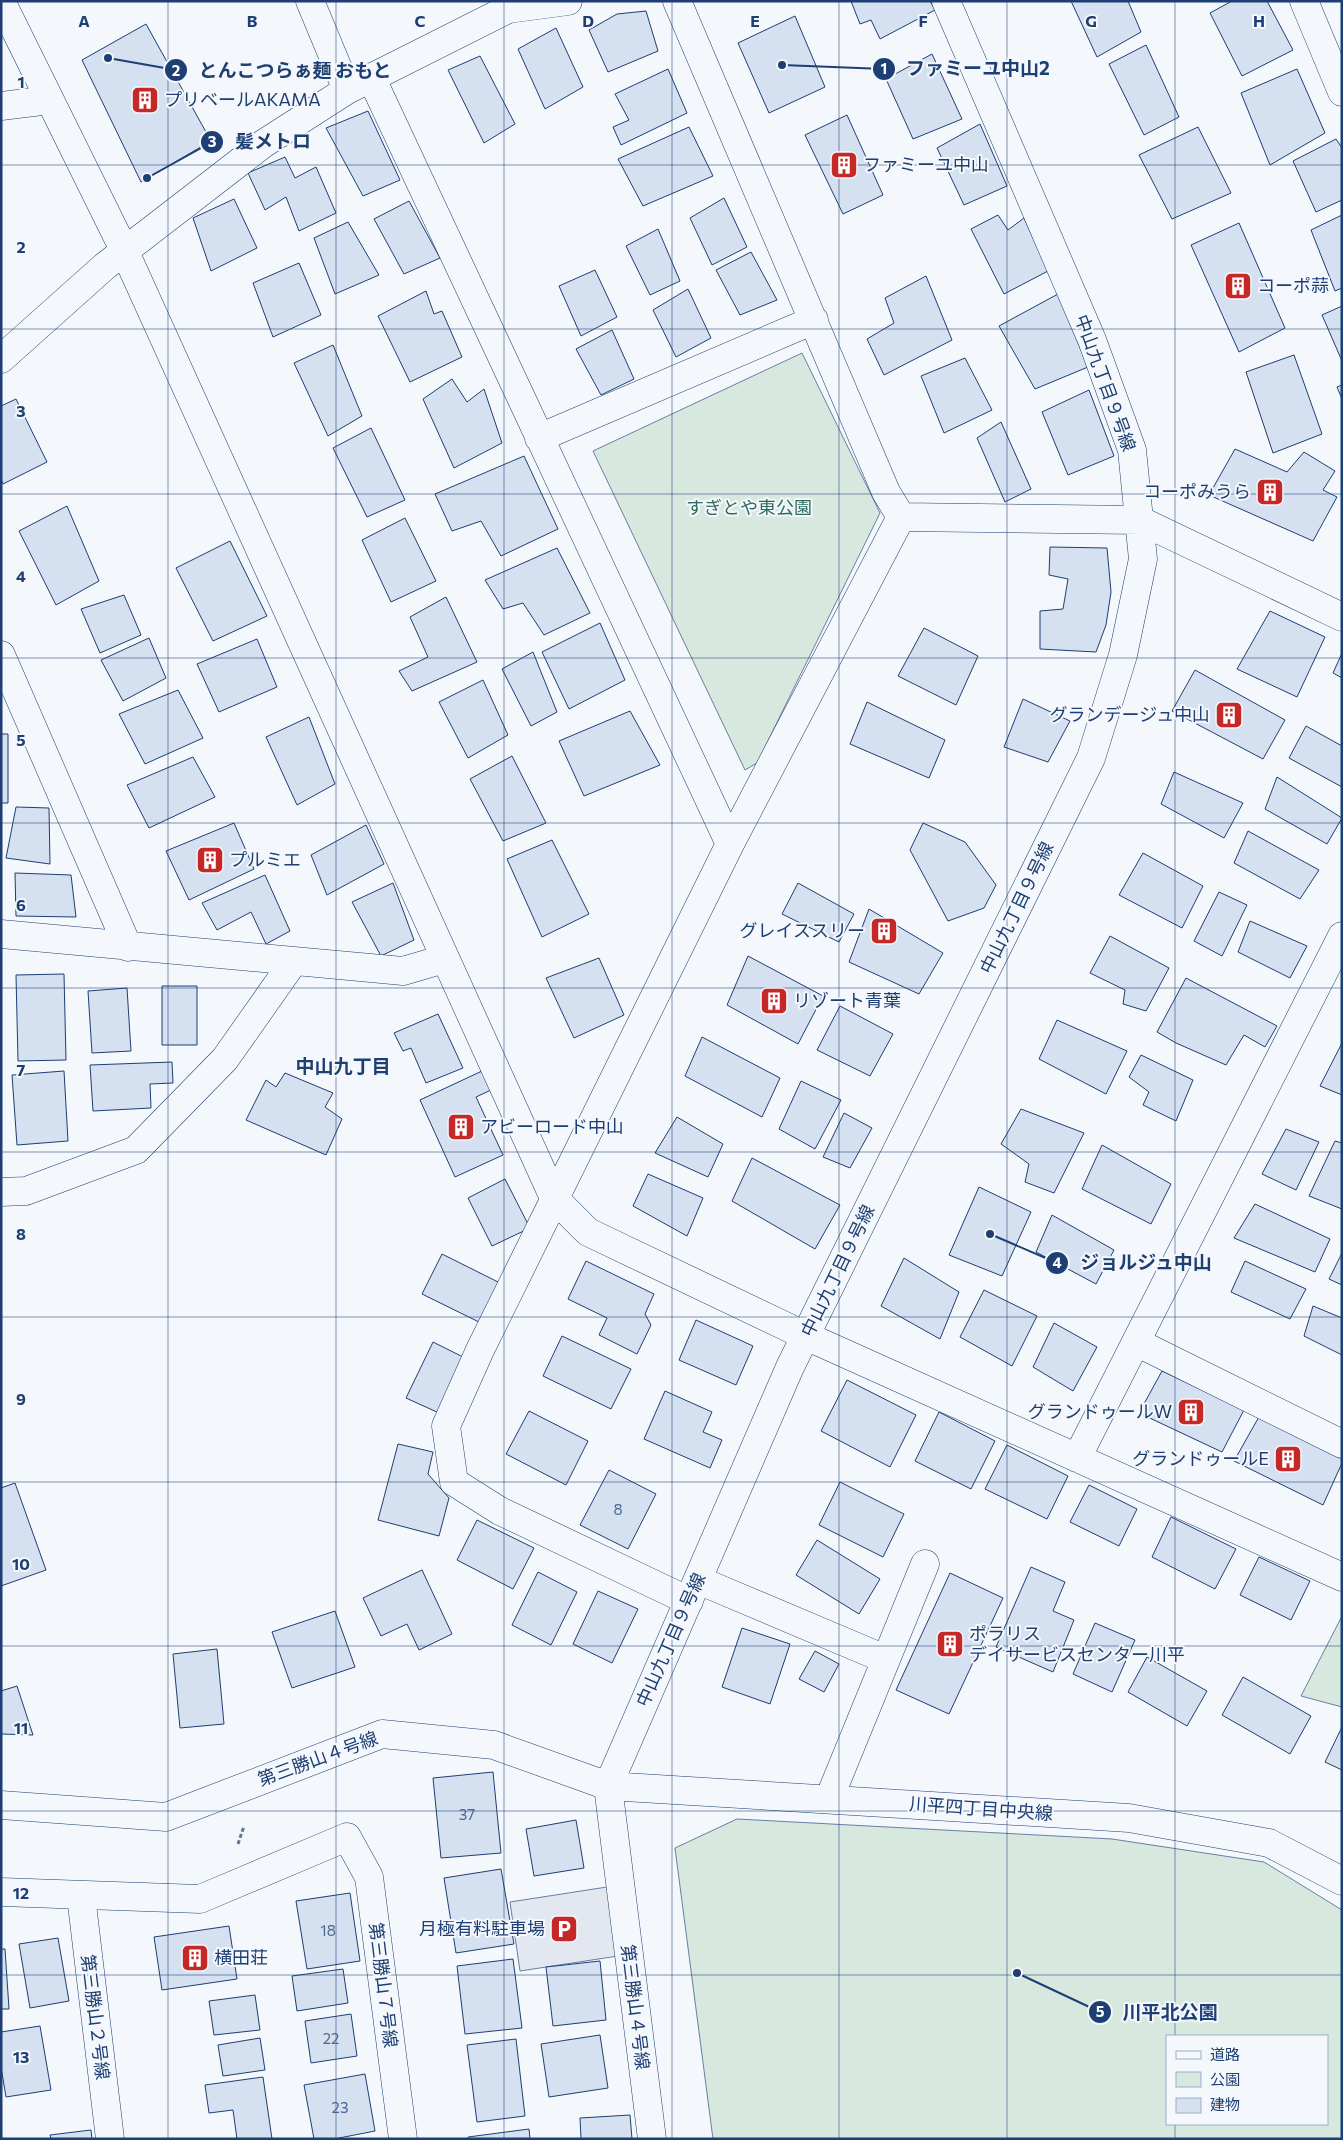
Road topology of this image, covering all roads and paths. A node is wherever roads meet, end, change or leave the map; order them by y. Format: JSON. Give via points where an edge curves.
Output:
{"nodes":[{"id":1,"x":1,"y":1,"type":"edge"},
{"id":2,"x":310,"y":1,"type":"edge"},
{"id":3,"x":568,"y":1,"type":"edge"},
{"id":4,"x":677,"y":1,"type":"edge"},
{"id":5,"x":946,"y":1,"type":"edge"},
{"id":6,"x":1304,"y":1,"type":"edge"},
{"id":7,"x":359,"y":84,"type":"junction"},
{"id":8,"x":1342,"y":92,"type":"edge"},
{"id":9,"x":50,"y":100,"type":"junction"},
{"id":10,"x":1,"y":106,"type":"edge"},
{"id":11,"x":125,"y":252,"type":"junction"},
{"id":12,"x":814,"y":320,"type":"junction"},
{"id":13,"x":1,"y":359,"type":"edge"},
{"id":14,"x":539,"y":438,"type":"junction"},
{"id":15,"x":902,"y":517,"type":"junction"},
{"id":16,"x":1139,"y":520,"type":"junction"},
{"id":17,"x":1342,"y":617,"type":"edge"},
{"id":18,"x":1,"y":654,"type":"edge"},
{"id":19,"x":730,"y":844,"type":"junction"},
{"id":20,"x":1,"y":934,"type":"edge"},
{"id":21,"x":1342,"y":936,"type":"edge"},
{"id":22,"x":128,"y":947,"type":"junction"},
{"id":23,"x":444,"y":960,"type":"junction"},
{"id":24,"x":294,"y":962,"type":"junction"},
{"id":25,"x":1,"y":1192,"type":"edge"},
{"id":26,"x":554,"y":1198,"type":"junction"},
{"id":27,"x":806,"y":1336,"type":"junction"},
{"id":28,"x":1136,"y":1342,"type":"junction"},
{"id":29,"x":1342,"y":1444,"type":"edge"},
{"id":30,"x":1077,"y":1458,"type":"junction"},
{"id":31,"x":925,"y":1564,"type":"dead end"},
{"id":32,"x":1342,"y":1577,"type":"edge"},
{"id":33,"x":693,"y":1591,"type":"junction"},
{"id":34,"x":885,"y":1659,"type":"junction"},
{"id":35,"x":259,"y":1781,"type":"junction"},
{"id":36,"x":608,"y":1786,"type":"junction"},
{"id":37,"x":829,"y":1799,"type":"junction"},
{"id":38,"x":1,"y":1805,"type":"edge"},
{"id":39,"x":1342,"y":1881,"type":"edge"},
{"id":40,"x":223,"y":1889,"type":"junction"},
{"id":41,"x":1,"y":1892,"type":"edge"},
{"id":42,"x":80,"y":1896,"type":"junction"},
{"id":43,"x":110,"y":2139,"type":"edge"},
{"id":44,"x":403,"y":2139,"type":"edge"},
{"id":45,"x":652,"y":2139,"type":"edge"}],
"edges":[{"from":1,"to":9,"type":"street"},
{"from":2,"to":7,"type":"street"},
{"from":3,"to":7,"type":"street","via":[[508,9]]},
{"from":4,"to":12,"type":"street"},
{"from":5,"to":16,"type":"street","name":"中山九丁目９号線","via":[[1092,340],[1132,450]]},
{"from":6,"to":8,"type":"street"},
{"from":7,"to":11,"type":"street","via":[[263,144]]},
{"from":7,"to":14,"type":"street"},
{"from":9,"to":10,"type":"street"},
{"from":9,"to":11,"type":"street"},
{"from":11,"to":13,"type":"street"},
{"from":11,"to":23,"type":"street"},
{"from":12,"to":14,"type":"street"},
{"from":12,"to":15,"type":"street","via":[[886,492]]},
{"from":14,"to":19,"type":"street"},
{"from":15,"to":16,"type":"street"},
{"from":15,"to":19,"type":"street"},
{"from":16,"to":17,"type":"street"},
{"from":16,"to":27,"type":"street","name":"中山九丁目９号線","via":[[1143,558],[1123,655],[1091,758]]},
{"from":18,"to":22,"type":"street"},
{"from":19,"to":26,"type":"street"},
{"from":20,"to":22,"type":"street"},
{"from":21,"to":28,"type":"street"},
{"from":22,"to":24,"type":"street"},
{"from":23,"to":24,"type":"street","via":[[402,971]]},
{"from":23,"to":26,"type":"street"},
{"from":24,"to":25,"type":"street","via":[[225,1058],[136,1150],[26,1191]]},
{"from":26,"to":27,"type":"street","via":[[588,1232]]},
{"from":26,"to":33,"type":"street","via":[[446,1426],[454,1482],[500,1511]]},
{"from":27,"to":30,"type":"street"},
{"from":27,"to":33,"type":"street","name":"中山九丁目９号線"},
{"from":28,"to":29,"type":"street"},
{"from":28,"to":30,"type":"street"},
{"from":30,"to":32,"type":"street"},
{"from":31,"to":34,"type":"street"},
{"from":33,"to":34,"type":"street"},
{"from":33,"to":36,"type":"street","name":"中山九丁目９号線"},
{"from":34,"to":37,"type":"street"},
{"from":35,"to":36,"type":"street","name":"第三勝山４号線","via":[[382,1734],[494,1745]]},
{"from":35,"to":38,"type":"street","name":"第三勝山４号線","via":[[166,1817]]},
{"from":35,"to":40,"type":"path"},
{"from":36,"to":37,"type":"street","name":"川平四丁目中央線"},
{"from":36,"to":45,"type":"street","name":"第三勝山４号線"},
{"from":37,"to":39,"type":"street","name":"川平四丁目中央線","via":[[1129,1818],[1269,1843]]},
{"from":40,"to":42,"type":"street","via":[[200,1899]]},
{"from":40,"to":44,"type":"street","name":"第三勝山７号線","via":[[347,1837],[369,1877]]},
{"from":41,"to":42,"type":"street"},
{"from":42,"to":43,"type":"street","name":"第三勝山２号線"}]}
